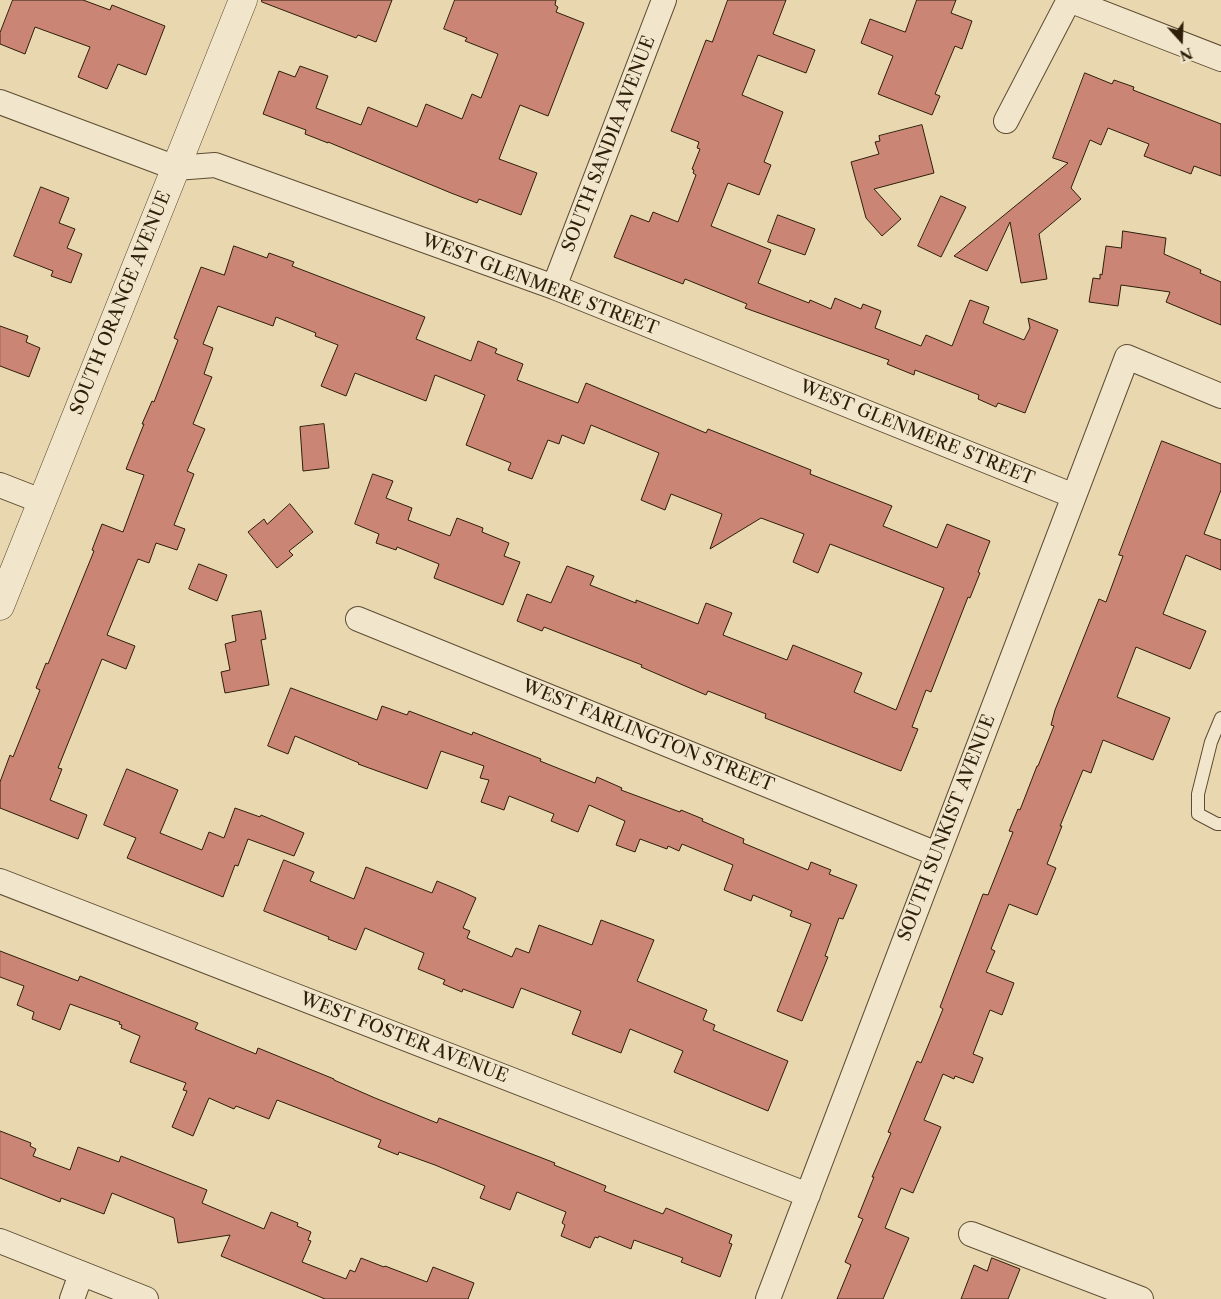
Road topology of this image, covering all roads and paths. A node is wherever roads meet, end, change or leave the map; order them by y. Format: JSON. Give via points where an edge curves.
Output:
{"nodes":[{"id":1,"x":242,"y":0,"type":"edge"},
{"id":2,"x":664,"y":0,"type":"edge"},
{"id":3,"x":1069,"y":0,"type":"edge"},
{"id":4,"x":1221,"y":59,"type":"edge"},
{"id":5,"x":0,"y":102,"type":"edge"},
{"id":6,"x":1006,"y":121,"type":"dead end"},
{"id":7,"x":176,"y":168,"type":"junction"},
{"id":8,"x":554,"y":287,"type":"junction"},
{"id":9,"x":1221,"y":396,"type":"edge"},
{"id":10,"x":0,"y":486,"type":"edge"},
{"id":11,"x":1074,"y":496,"type":"junction"},
{"id":12,"x":41,"y":501,"type":"junction"},
{"id":13,"x":0,"y":606,"type":"edge"},
{"id":14,"x":358,"y":619,"type":"dead end"},
{"id":15,"x":1221,"y":718,"type":"edge"},
{"id":16,"x":1221,"y":824,"type":"edge"},
{"id":17,"x":937,"y":854,"type":"junction"},
{"id":18,"x":0,"y":881,"type":"edge"},
{"id":19,"x":808,"y":1194,"type":"junction"},
{"id":20,"x":971,"y":1234,"type":"dead end"},
{"id":21,"x":0,"y":1241,"type":"edge"},
{"id":22,"x":81,"y":1274,"type":"junction"},
{"id":23,"x":72,"y":1299,"type":"edge"},
{"id":24,"x":146,"y":1299,"type":"edge"},
{"id":25,"x":768,"y":1299,"type":"edge"},
{"id":26,"x":1141,"y":1299,"type":"edge"}],
"edges":[{"from":1,"to":7,"type":"street","name":"SOUTH ORANGE AVENUE"},
{"from":2,"to":8,"type":"street","name":"SOUTH SANDIA AVENUE"},
{"from":3,"to":4,"type":"street"},
{"from":3,"to":6,"type":"street"},
{"from":5,"to":7,"type":"street","name":"WEST GLENMERE STREET"},
{"from":7,"to":8,"type":"street","name":"WEST GLENMERE STREET","via":[[215,165]]},
{"from":7,"to":12,"type":"street","name":"SOUTH ORANGE AVENUE"},
{"from":8,"to":11,"type":"street","name":"WEST GLENMERE STREET"},
{"from":9,"to":11,"type":"street","name":"SOUTH SUNKIST AVENUE","via":[[1128,357]]},
{"from":10,"to":12,"type":"street"},
{"from":11,"to":17,"type":"street","name":"SOUTH SUNKIST AVENUE"},
{"from":12,"to":13,"type":"street","name":"SOUTH ORANGE AVENUE"},
{"from":14,"to":17,"type":"street","name":"WEST FARLINGTON STREET"},
{"from":15,"to":16,"type":"lane","via":[[1211,742],[1198,794],[1198,814]]},
{"from":17,"to":19,"type":"street","name":"SOUTH SUNKIST AVENUE"},
{"from":18,"to":19,"type":"street","name":"WEST FOSTER AVENUE"},
{"from":19,"to":25,"type":"street","name":"SOUTH SUNKIST AVENUE"},
{"from":20,"to":26,"type":"street"},
{"from":21,"to":22,"type":"street"},
{"from":22,"to":23,"type":"street"},
{"from":22,"to":24,"type":"street"}]}
